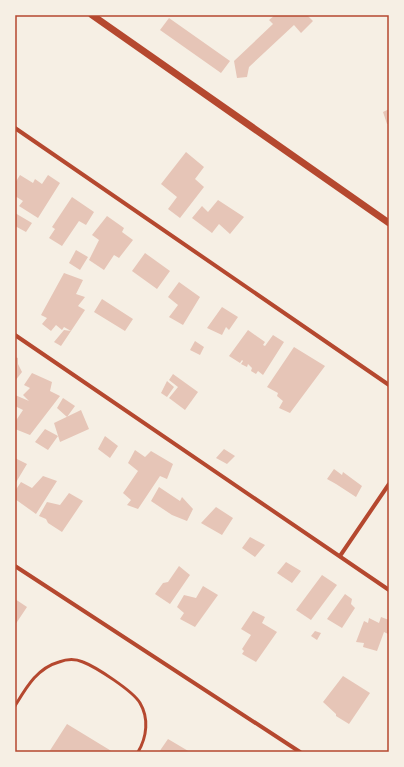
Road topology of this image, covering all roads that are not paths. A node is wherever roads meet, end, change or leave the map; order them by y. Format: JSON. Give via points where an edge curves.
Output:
{"nodes":[{"id":1,"x":96,"y":16,"type":"edge"},
{"id":2,"x":15,"y":128,"type":"edge"},
{"id":3,"x":389,"y":223,"type":"edge"},
{"id":4,"x":15,"y":335,"type":"edge"},
{"id":5,"x":389,"y":385,"type":"edge"},
{"id":6,"x":389,"y":484,"type":"edge"},
{"id":7,"x":340,"y":556,"type":"junction"},
{"id":8,"x":15,"y":566,"type":"edge"},
{"id":9,"x":389,"y":590,"type":"edge"},
{"id":10,"x":15,"y":706,"type":"edge"},
{"id":11,"x":138,"y":752,"type":"edge"},
{"id":12,"x":300,"y":752,"type":"edge"}],
"edges":[{"from":1,"to":3,"type":"street"},
{"from":2,"to":5,"type":"street"},
{"from":4,"to":7,"type":"street"},
{"from":6,"to":7,"type":"street"},
{"from":7,"to":9,"type":"street"},
{"from":8,"to":12,"type":"street"},
{"from":10,"to":11,"type":"lane","via":[[42,670],[65,660],[84,662],[104,673],[140,703],[146,726],[145,737]]}]}
